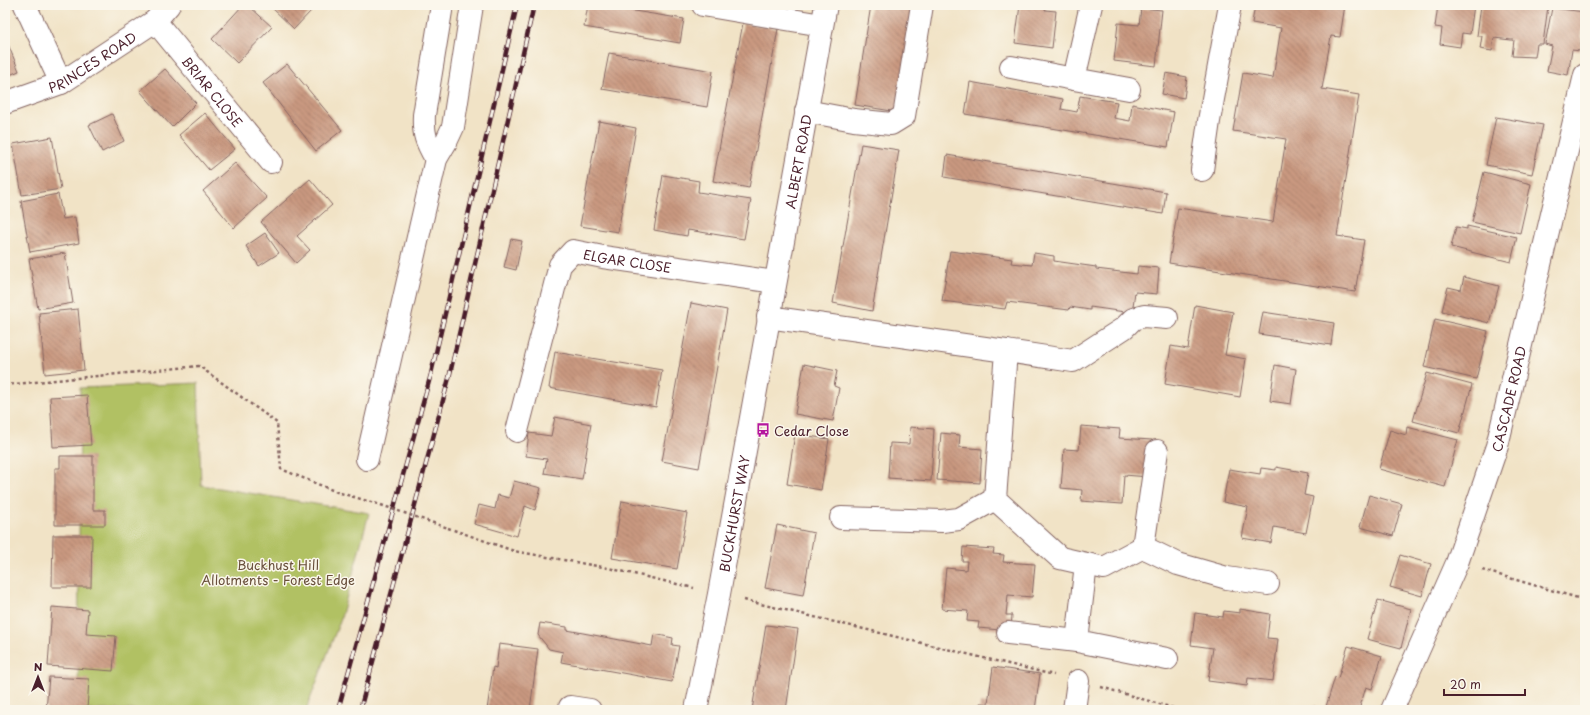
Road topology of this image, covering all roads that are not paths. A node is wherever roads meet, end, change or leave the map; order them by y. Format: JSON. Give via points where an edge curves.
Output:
{"nodes":[{"id":1,"x":25,"y":5,"type":"edge"},
{"id":2,"x":442,"y":5,"type":"edge"},
{"id":3,"x":472,"y":5,"type":"edge"},
{"id":4,"x":703,"y":5,"type":"edge"},
{"id":5,"x":922,"y":5,"type":"edge"},
{"id":6,"x":1091,"y":5,"type":"edge"},
{"id":7,"x":1230,"y":5,"type":"edge"},
{"id":8,"x":162,"y":13,"type":"edge"},
{"id":9,"x":824,"y":15,"type":"edge"},
{"id":10,"x":1011,"y":67,"type":"dead end"},
{"id":11,"x":1585,"y":75,"type":"edge"},
{"id":12,"x":1074,"y":79,"type":"junction"},
{"id":13,"x":61,"y":83,"type":"junction"},
{"id":14,"x":1129,"y":89,"type":"dead end"},
{"id":15,"x":5,"y":103,"type":"edge"},
{"id":16,"x":806,"y":111,"type":"junction"},
{"id":17,"x":436,"y":159,"type":"junction"},
{"id":18,"x":271,"y":162,"type":"dead end"},
{"id":19,"x":1202,"y":170,"type":"dead end"},
{"id":20,"x":775,"y":282,"type":"junction"},
{"id":21,"x":768,"y":316,"type":"junction"},
{"id":22,"x":1167,"y":318,"type":"dead end"},
{"id":23,"x":1006,"y":351,"type":"junction"},
{"id":24,"x":517,"y":431,"type":"dead end"},
{"id":25,"x":1158,"y":451,"type":"dead end"},
{"id":26,"x":367,"y":458,"type":"dead end"},
{"id":27,"x":994,"y":499,"type":"junction"},
{"id":28,"x":841,"y":518,"type":"dead end"},
{"id":29,"x":1143,"y":547,"type":"junction"},
{"id":30,"x":1086,"y":564,"type":"junction"},
{"id":31,"x":1268,"y":584,"type":"dead end"},
{"id":32,"x":1008,"y":633,"type":"dead end"},
{"id":33,"x":1077,"y":641,"type":"junction"},
{"id":34,"x":1166,"y":659,"type":"dead end"},
{"id":35,"x":1078,"y":681,"type":"road end"},
{"id":36,"x":696,"y":710,"type":"edge"},
{"id":37,"x":1074,"y":710,"type":"edge"},
{"id":38,"x":1392,"y":710,"type":"edge"}],
"edges":[{"from":1,"to":13,"type":"street"},
{"from":2,"to":17,"type":"street","via":[[423,128],[426,141]]},
{"from":3,"to":17,"type":"street","via":[[453,127]]},
{"from":4,"to":9,"type":"street"},
{"from":5,"to":16,"type":"street","via":[[904,116],[892,124]]},
{"from":6,"to":12,"type":"street"},
{"from":7,"to":19,"type":"street"},
{"from":8,"to":13,"type":"street","name":"PRINCES ROAD"},
{"from":8,"to":18,"type":"street","name":"BRIAR CLOSE"},
{"from":9,"to":16,"type":"street","name":"ALBERT ROAD"},
{"from":10,"to":12,"type":"street"},
{"from":11,"to":38,"type":"street","name":"CASCADE ROAD","via":[[1497,446],[1457,562]]},
{"from":12,"to":14,"type":"street"},
{"from":13,"to":15,"type":"street","name":"PRINCES ROAD"},
{"from":16,"to":20,"type":"street","name":"ALBERT ROAD"},
{"from":17,"to":26,"type":"street"},
{"from":20,"to":21,"type":"street","name":"ALBERT ROAD"},
{"from":20,"to":24,"type":"street","name":"ELGAR CLOSE","via":[[572,251],[560,265]]},
{"from":21,"to":23,"type":"street"},
{"from":21,"to":36,"type":"street","name":"BUCKHURST WAY"},
{"from":22,"to":23,"type":"street","via":[[1144,316],[1133,319],[1124,328],[1073,361]]},
{"from":23,"to":27,"type":"street"},
{"from":25,"to":29,"type":"street"},
{"from":27,"to":28,"type":"street","via":[[959,519],[942,521]]},
{"from":27,"to":30,"type":"street","via":[[1060,558]]},
{"from":29,"to":30,"type":"street","via":[[1104,568]]},
{"from":29,"to":31,"type":"street","via":[[1178,564],[1227,578]]},
{"from":30,"to":33,"type":"street"},
{"from":32,"to":33,"type":"street"},
{"from":33,"to":34,"type":"street"},
{"from":35,"to":37,"type":"street"}]}
